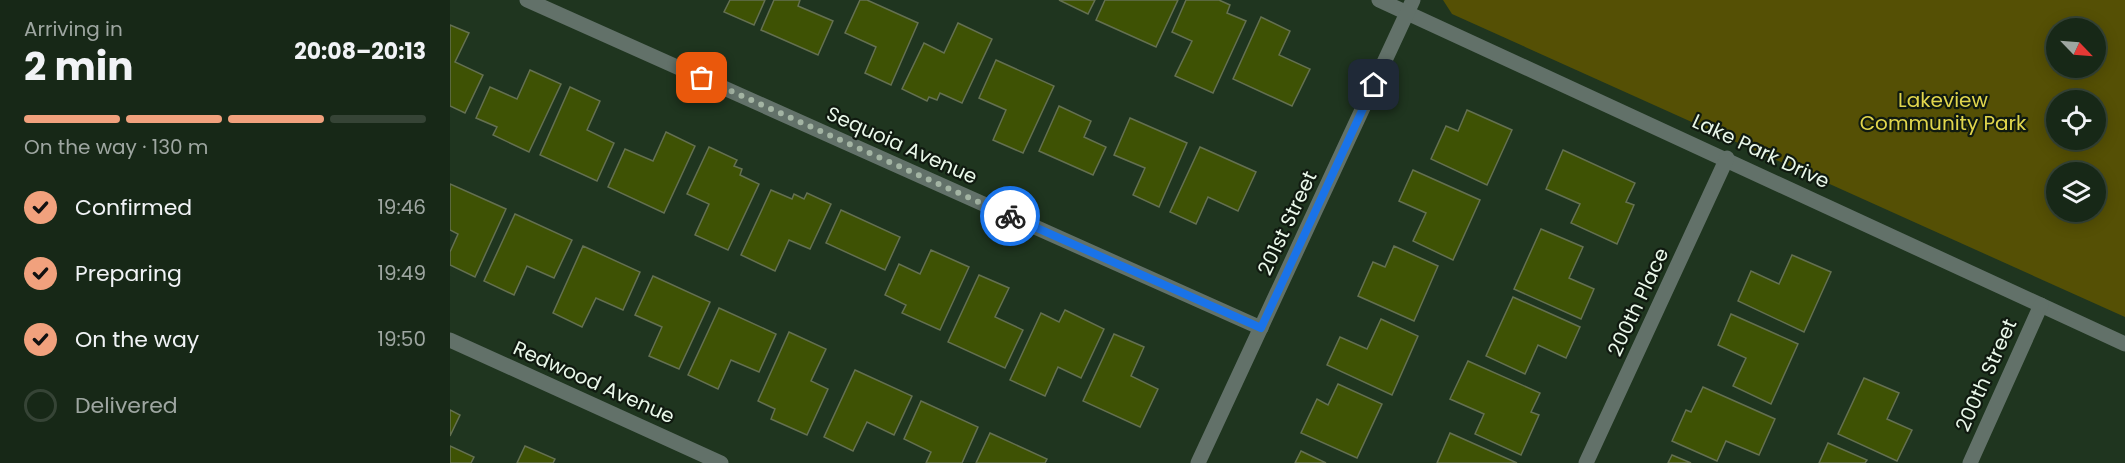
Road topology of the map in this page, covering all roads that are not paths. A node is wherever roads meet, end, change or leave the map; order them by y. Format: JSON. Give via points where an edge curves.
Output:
{"nodes":[{"id":1,"x":527,"y":0,"type":"edge"},
{"id":2,"x":1379,"y":0,"type":"edge"},
{"id":3,"x":1410,"y":7,"type":"edge"},
{"id":4,"x":1727,"y":158,"type":"junction"},
{"id":5,"x":2041,"y":305,"type":"junction"},
{"id":6,"x":1261,"y":328,"type":"junction"},
{"id":7,"x":450,"y":340,"type":"edge"},
{"id":8,"x":2125,"y":344,"type":"edge"},
{"id":9,"x":721,"y":463,"type":"edge"},
{"id":10,"x":1198,"y":463,"type":"edge"},
{"id":11,"x":1586,"y":463,"type":"edge"},
{"id":12,"x":1970,"y":463,"type":"edge"}],
"edges":[{"from":1,"to":6,"type":"street","name":"Sequoia Avenue"},
{"from":2,"to":3,"type":"street","name":"Lake Park Drive"},
{"from":3,"to":4,"type":"street","name":"Lake Park Drive"},
{"from":3,"to":6,"type":"street","name":"201st Street"},
{"from":4,"to":5,"type":"street","name":"Lake Park Drive"},
{"from":4,"to":11,"type":"street","name":"200th Place"},
{"from":5,"to":8,"type":"street","name":"Lake Park Drive"},
{"from":5,"to":12,"type":"street","name":"200th Street"},
{"from":6,"to":10,"type":"street","name":"201st Street"},
{"from":7,"to":9,"type":"street","name":"Redwood Avenue"}]}
